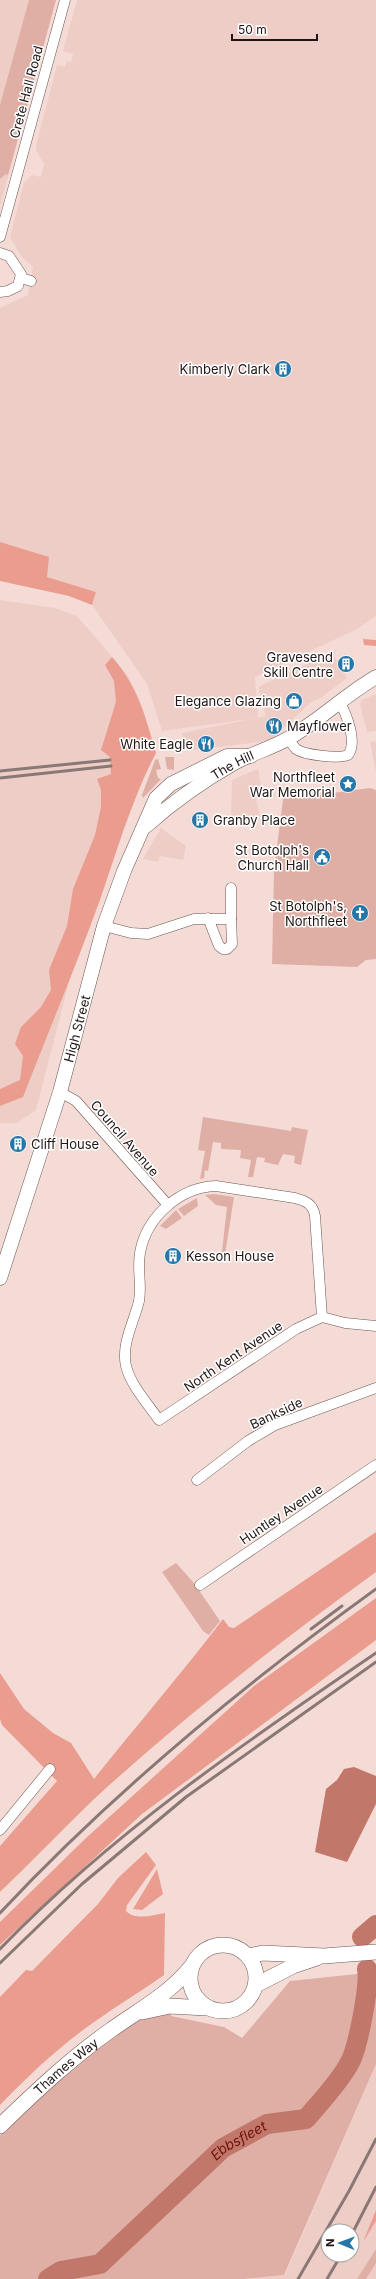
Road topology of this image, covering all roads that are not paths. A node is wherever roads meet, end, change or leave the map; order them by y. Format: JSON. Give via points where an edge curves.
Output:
{"nodes":[{"id":1,"x":65,"y":0,"type":"edge"},
{"id":2,"x":0,"y":237,"type":"edge"},
{"id":3,"x":0,"y":253,"type":"edge"},
{"id":4,"x":20,"y":278,"type":"junction"},
{"id":5,"x":31,"y":281,"type":"dead end"},
{"id":6,"x":0,"y":292,"type":"edge"},
{"id":7,"x":376,"y":677,"type":"edge"},
{"id":8,"x":339,"y":701,"type":"junction"},
{"id":9,"x":288,"y":738,"type":"junction"},
{"id":10,"x":251,"y":756,"type":"junction"},
{"id":11,"x":180,"y":798,"type":"joint"},
{"id":12,"x":142,"y":828,"type":"junction"},
{"id":13,"x":231,"y":888,"type":"dead end"},
{"id":14,"x":208,"y":918,"type":"junction"},
{"id":15,"x":232,"y":919,"type":"junction"},
{"id":16,"x":104,"y":926,"type":"junction"},
{"id":17,"x":60,"y":1092,"type":"junction"},
{"id":18,"x":168,"y":1205,"type":"junction"},
{"id":19,"x":0,"y":1278,"type":"edge"},
{"id":20,"x":322,"y":1317,"type":"junction"},
{"id":21,"x":376,"y":1326,"type":"edge"},
{"id":22,"x":376,"y":1388,"type":"edge"},
{"id":23,"x":376,"y":1465,"type":"edge"},
{"id":24,"x":197,"y":1480,"type":"dead end"},
{"id":25,"x":200,"y":1585,"type":"dead end"},
{"id":26,"x":50,"y":1769,"type":"dead end"},
{"id":27,"x":0,"y":1830,"type":"edge"},
{"id":28,"x":375,"y":1952,"type":"edge"},
{"id":29,"x":249,"y":1956,"type":"junction"},
{"id":30,"x":324,"y":1956,"type":"junction"},
{"id":31,"x":190,"y":1968,"type":"junction"},
{"id":32,"x":256,"y":1986,"type":"junction"},
{"id":33,"x":206,"y":2008,"type":"junction"},
{"id":34,"x":136,"y":2013,"type":"junction"},
{"id":35,"x":0,"y":2126,"type":"edge"}],
"edges":[{"from":1,"to":2,"type":"street","name":"Crete Hall Road"},
{"from":3,"to":4,"type":"street","via":[[7,255],[15,263],[21,274]]},
{"from":4,"to":5,"type":"street"},
{"from":4,"to":6,"type":"street","via":[[17,287]]},
{"from":7,"to":8,"type":"main road","name":"The Hill"},
{"from":8,"to":9,"type":"main road","name":"The Hill"},
{"from":8,"to":9,"type":"street","via":[[345,712],[351,738],[348,755],[338,757],[302,752],[295,748]]},
{"from":9,"to":10,"type":"main road","name":"The Hill"},
{"from":10,"to":11,"type":"main road","name":"The Hill","via":[[236,762]]},
{"from":10,"to":12,"type":"main road","via":[[227,756],[171,784],[156,798]]},
{"from":11,"to":12,"type":"main road","name":"High Street"},
{"from":12,"to":16,"type":"main road","name":"High Street"},
{"from":13,"to":15,"type":"street"},
{"from":14,"to":15,"type":"street"},
{"from":14,"to":15,"type":"street","via":[[219,946],[223,949],[232,944]]},
{"from":14,"to":16,"type":"street","via":[[194,919],[148,934],[131,933]]},
{"from":16,"to":17,"type":"main road","name":"High Street"},
{"from":17,"to":18,"type":"street","name":"Council Avenue","via":[[76,1101]]},
{"from":17,"to":19,"type":"main road","name":"High Street"},
{"from":18,"to":20,"type":"street","via":[[179,1196],[216,1186],[307,1202],[315,1216]]},
{"from":18,"to":20,"type":"street","name":"North Kent Avenue","via":[[150,1226],[141,1246],[139,1298],[125,1351],[130,1378],[159,1420],[296,1329]]},
{"from":20,"to":21,"type":"street","via":[[342,1323]]},
{"from":22,"to":24,"type":"street","name":"Bankside","via":[[275,1425],[248,1440]]},
{"from":23,"to":25,"type":"street","name":"Huntley Avenue"},
{"from":26,"to":27,"type":"street"},
{"from":28,"to":30,"type":"main road"},
{"from":29,"to":30,"type":"main road","via":[[263,1953]]},
{"from":29,"to":31,"type":"main road","via":[[234,1948],[216,1946],[200,1954]]},
{"from":29,"to":32,"type":"main road","via":[[256,1973]]},
{"from":30,"to":32,"type":"main road","via":[[293,1966]]},
{"from":31,"to":33,"type":"main road","via":[[192,1992]]},
{"from":31,"to":34,"type":"main road","name":"Thames Way","via":[[170,1990]]},
{"from":32,"to":33,"type":"main road","via":[[252,1996],[233,2010],[218,2011]]},
{"from":33,"to":34,"type":"main road","name":"Thames Way","via":[[170,2006]]},
{"from":34,"to":35,"type":"main road","name":"Thames Way","via":[[85,2049]]}]}
